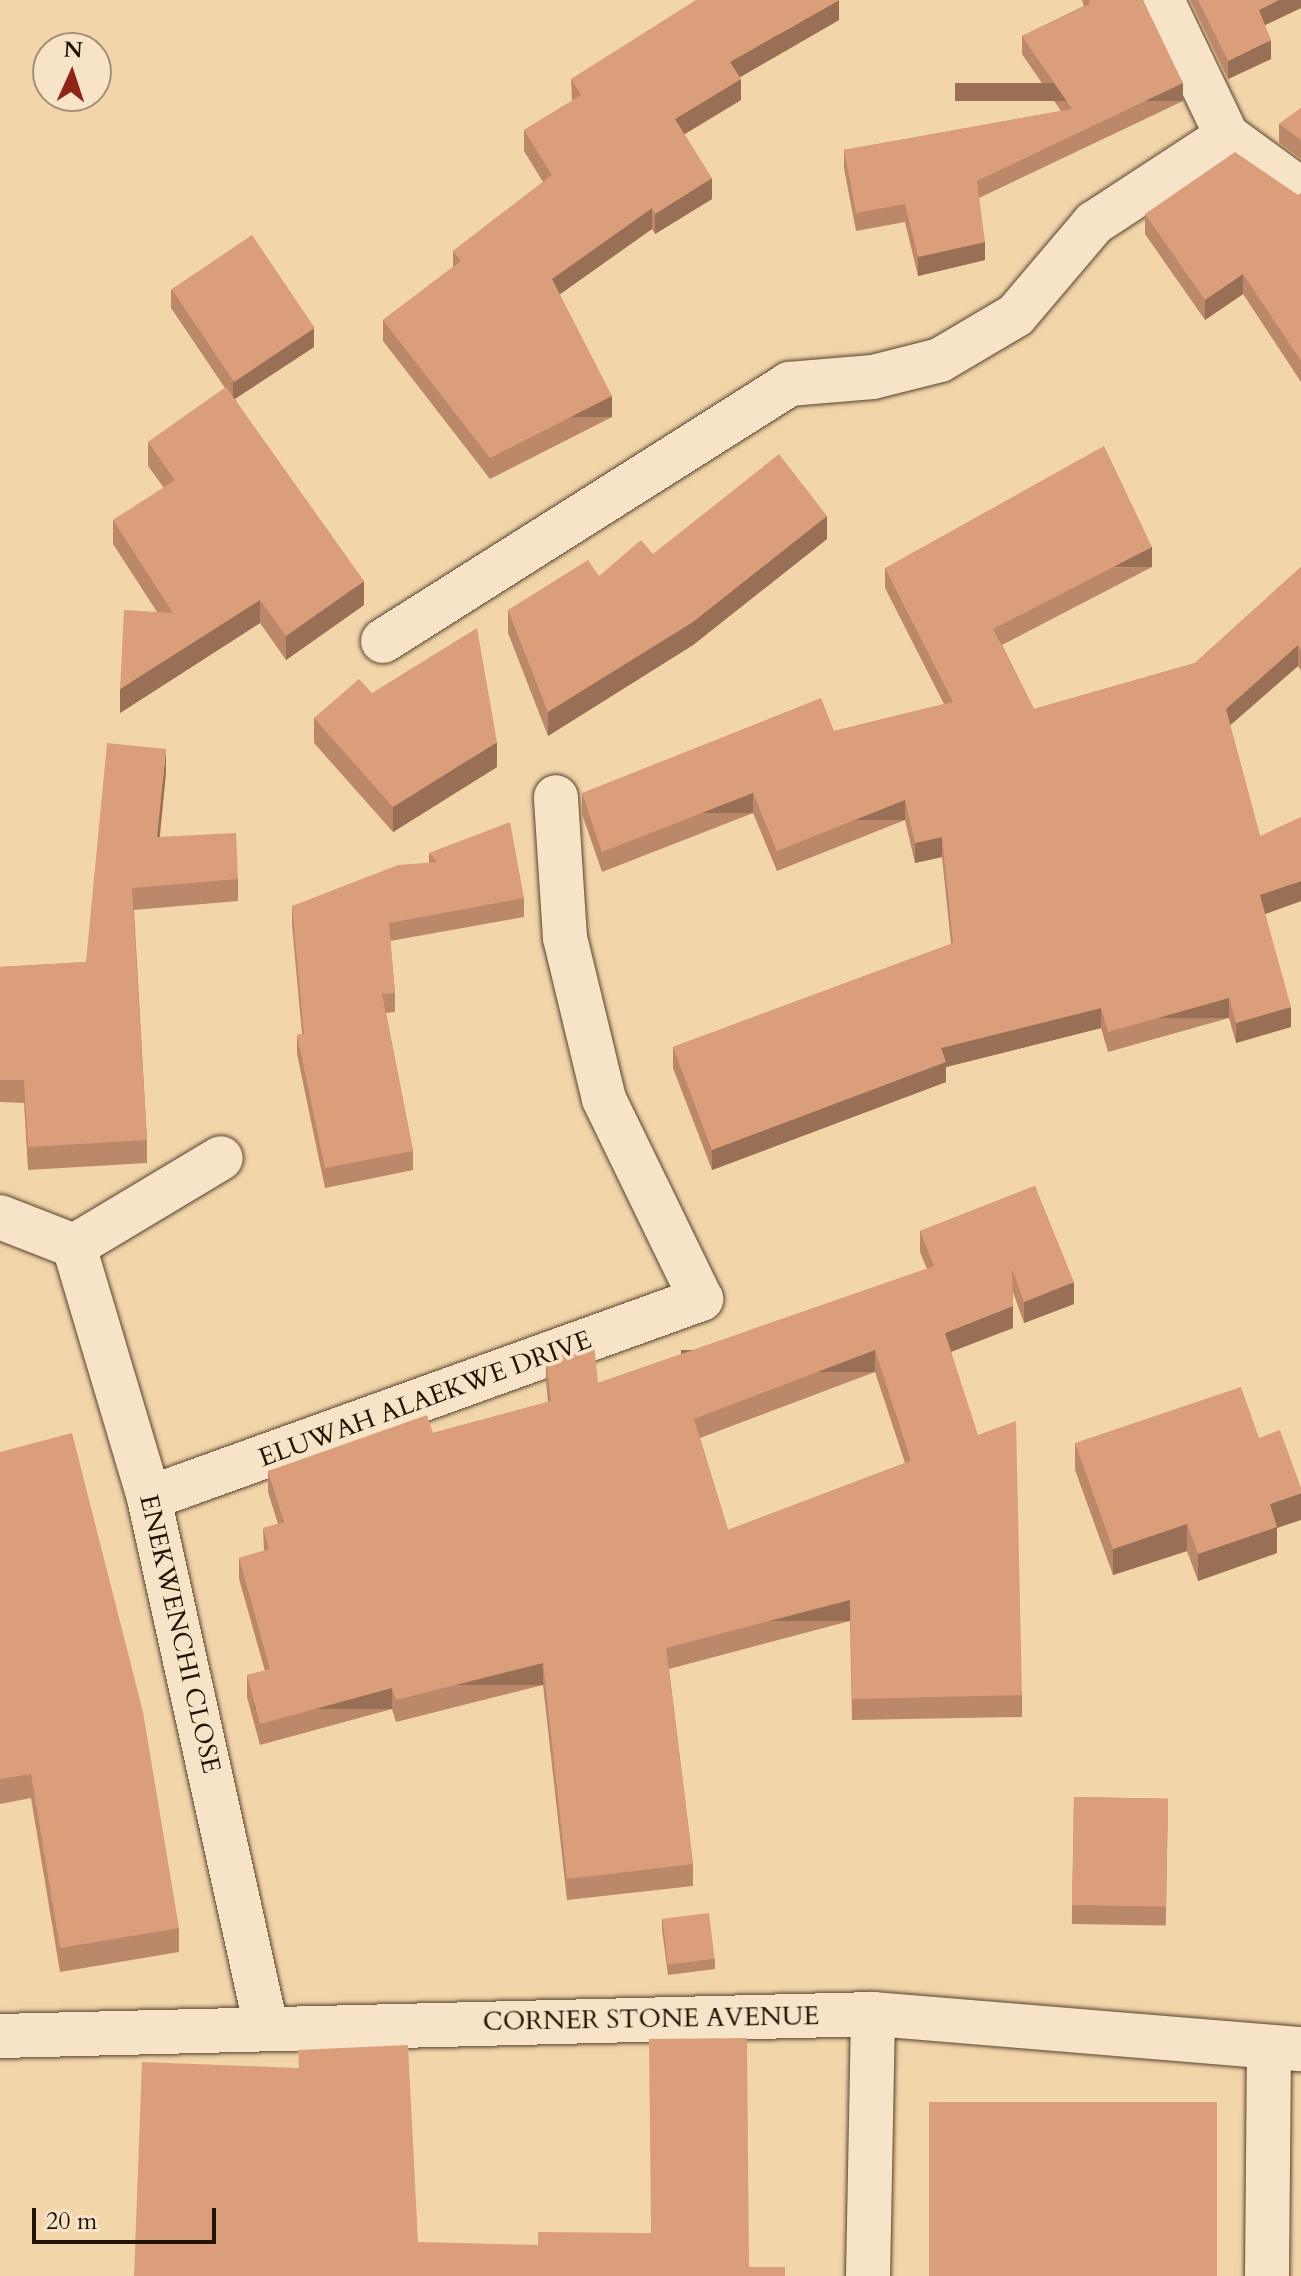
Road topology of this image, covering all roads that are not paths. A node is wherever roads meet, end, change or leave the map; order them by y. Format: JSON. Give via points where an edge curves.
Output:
{"nodes":[{"id":1,"x":1162,"y":0,"type":"edge"},
{"id":2,"x":1227,"y":136,"type":"junction"},
{"id":3,"x":1301,"y":190,"type":"edge"},
{"id":4,"x":383,"y":641,"type":"dead end"},
{"id":5,"x":556,"y":797,"type":"dead end"},
{"id":6,"x":221,"y":1158,"type":"dead end"},
{"id":7,"x":0,"y":1217,"type":"edge"},
{"id":8,"x":74,"y":1246,"type":"junction"},
{"id":9,"x":149,"y":1498,"type":"junction"},
{"id":10,"x":873,"y":2014,"type":"junction"},
{"id":11,"x":266,"y":2027,"type":"junction"},
{"id":12,"x":0,"y":2036,"type":"edge"},
{"id":13,"x":1285,"y":2048,"type":"edge"},
{"id":14,"x":868,"y":2276,"type":"edge"},
{"id":15,"x":1267,"y":2276,"type":"edge"}],
"edges":[{"from":1,"to":2,"type":"street"},
{"from":2,"to":3,"type":"street"},
{"from":2,"to":4,"type":"street","via":[[1094,223],[1016,315],[940,360],[873,377],[789,384]]},
{"from":5,"to":9,"type":"street","name":"ELUWAH ALAEKWE DRIVE","via":[[565,938],[604,1099],[701,1299]]},
{"from":6,"to":8,"type":"street"},
{"from":7,"to":8,"type":"street"},
{"from":8,"to":9,"type":"street","name":"ENEKWENCHI CLOSE"},
{"from":9,"to":11,"type":"street","name":"ENEKWENCHI CLOSE"},
{"from":10,"to":11,"type":"street","name":"CORNER STONE AVENUE"},
{"from":10,"to":13,"type":"street","name":"CORNER STONE AVENUE"},
{"from":10,"to":14,"type":"street"},
{"from":11,"to":12,"type":"street","name":"CORNER STONE AVENUE"},
{"from":13,"to":15,"type":"street"}]}
